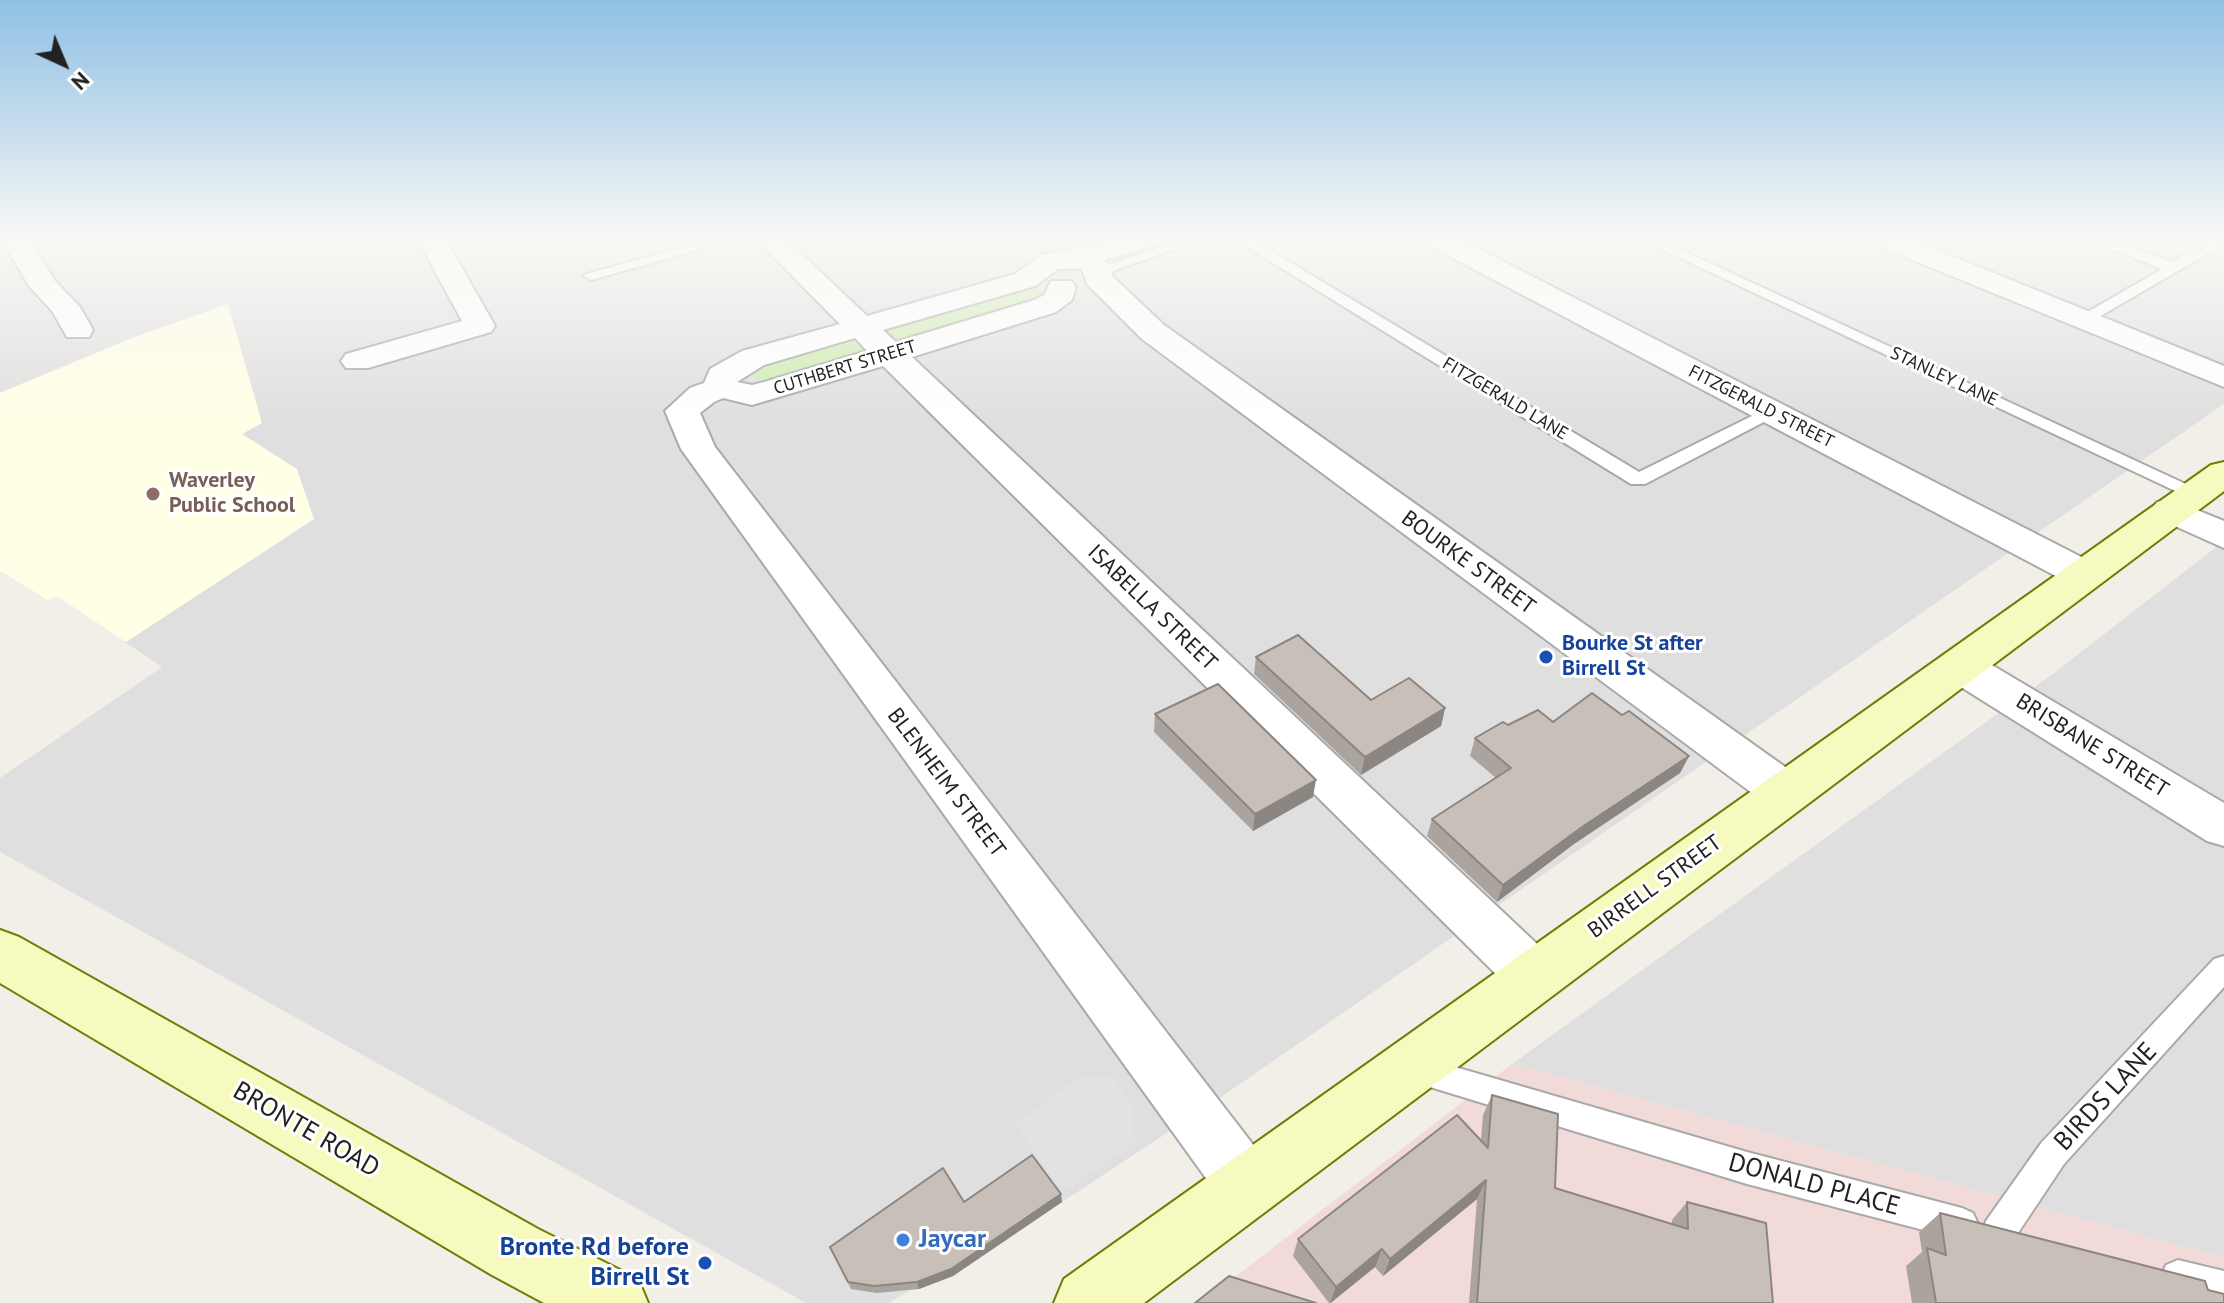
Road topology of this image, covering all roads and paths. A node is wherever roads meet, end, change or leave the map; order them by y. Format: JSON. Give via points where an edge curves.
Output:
{"nodes":[{"id":1,"x":59,"y":301,"type":"edge"},
{"id":2,"x":466,"y":301,"type":"edge"},
{"id":3,"x":834,"y":301,"type":"edge"},
{"id":4,"x":975,"y":301,"type":"edge"},
{"id":5,"x":1109,"y":301,"type":"edge"},
{"id":6,"x":1343,"y":301,"type":"edge"},
{"id":7,"x":1557,"y":301,"type":"edge"},
{"id":8,"x":1781,"y":301,"type":"edge"},
{"id":9,"x":2038,"y":301,"type":"edge"},
{"id":10,"x":2116,"y":301,"type":"edge"},
{"id":11,"x":2085,"y":320,"type":"junction"},
{"id":12,"x":78,"y":330,"type":"dead end"},
{"id":13,"x":877,"y":342,"type":"junction"},
{"id":14,"x":357,"y":361,"type":"dead end"},
{"id":15,"x":2224,"y":377,"type":"edge"},
{"id":16,"x":720,"y":388,"type":"joint"},
{"id":17,"x":1772,"y":413,"type":"junction"},
{"id":18,"x":2197,"y":492,"type":"edge"},
{"id":19,"x":2224,"y":536,"type":"edge"},
{"id":20,"x":2083,"y":574,"type":"junction"},
{"id":21,"x":1960,"y":666,"type":"junction"},
{"id":22,"x":1785,"y":792,"type":"junction"},
{"id":23,"x":2224,"y":827,"type":"edge"},
{"id":24,"x":0,"y":954,"type":"edge"},
{"id":25,"x":2224,"y":968,"type":"edge"},
{"id":26,"x":1534,"y":976,"type":"junction"},
{"id":27,"x":1408,"y":1067,"type":"junction"},
{"id":28,"x":1247,"y":1185,"type":"junction"},
{"id":29,"x":2013,"y":1237,"type":"joint"},
{"id":30,"x":2149,"y":1269,"type":"edge"},
{"id":31,"x":2224,"y":1288,"type":"edge"},
{"id":32,"x":614,"y":1303,"type":"edge"},
{"id":33,"x":1088,"y":1303,"type":"edge"}],
"edges":[{"from":1,"to":12,"type":"street"},
{"from":2,"to":14,"type":"street","via":[[480,326]]},
{"from":3,"to":13,"type":"street","name":"ISABELLA STREET"},
{"from":4,"to":13,"type":"street","name":"CUTHBERT STREET"},
{"from":5,"to":22,"type":"street","name":"BOURKE STREET"},
{"from":6,"to":17,"type":"lane","name":"FITZGERALD LANE","via":[[1638,480]]},
{"from":7,"to":17,"type":"street","name":"FITZGERALD STREET"},
{"from":8,"to":18,"type":"lane","name":"STANLEY LANE"},
{"from":9,"to":11,"type":"street"},
{"from":10,"to":11,"type":"lane"},
{"from":11,"to":15,"type":"street"},
{"from":13,"to":16,"type":"street","name":"CUTHBERT STREET","via":[[752,395]]},
{"from":13,"to":26,"type":"street","name":"ISABELLA STREET"},
{"from":16,"to":28,"type":"street","name":"BLENHEIM STREET","via":[[682,411],[698,449]]},
{"from":17,"to":20,"type":"street","name":"FITZGERALD STREET"},
{"from":18,"to":19,"type":"street"},
{"from":18,"to":20,"type":"main road","name":"BIRRELL STREET"},
{"from":20,"to":21,"type":"main road","name":"BIRRELL STREET"},
{"from":21,"to":22,"type":"main road","name":"BIRRELL STREET"},
{"from":21,"to":23,"type":"street","name":"BRISBANE STREET"},
{"from":22,"to":26,"type":"main road","name":"BIRRELL STREET"},
{"from":24,"to":32,"type":"main road","name":"BRONTE ROAD","via":[[515,1252]]},
{"from":25,"to":29,"type":"lane","name":"BIRDS LANE","via":[[2053,1153]]},
{"from":26,"to":27,"type":"main road","name":"BIRRELL STREET"},
{"from":27,"to":28,"type":"main road","name":"BIRRELL STREET"},
{"from":27,"to":29,"type":"lane","name":"DONALD PLACE","via":[[1747,1168]]},
{"from":28,"to":33,"type":"main road","name":"BIRRELL STREET"},
{"from":30,"to":31,"type":"lane"}]}
